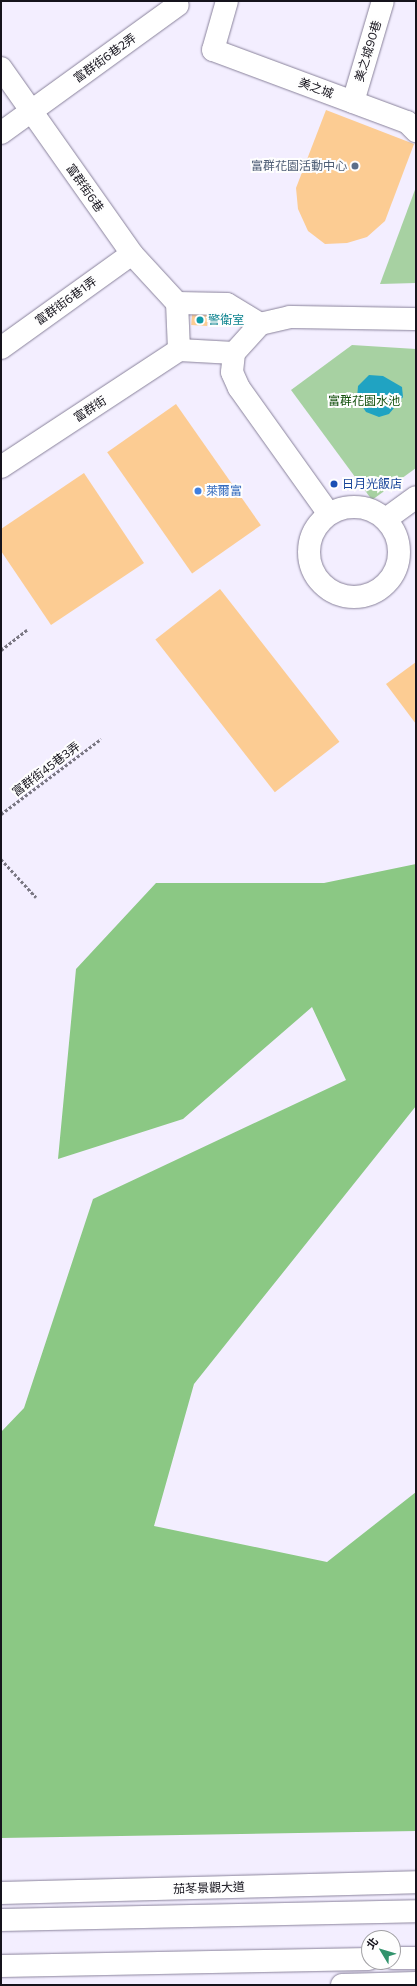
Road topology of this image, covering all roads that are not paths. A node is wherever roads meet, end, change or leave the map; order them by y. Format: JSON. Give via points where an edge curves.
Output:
{"nodes":[{"id":1,"x":227,"y":1,"type":"edge"},
{"id":2,"x":383,"y":1,"type":"edge"},
{"id":3,"x":178,"y":4,"type":"dead end"},
{"id":4,"x":1,"y":68,"type":"edge"},
{"id":5,"x":353,"y":102,"type":"junction"},
{"id":6,"x":32,"y":111,"type":"junction"},
{"id":7,"x":416,"y":130,"type":"edge"},
{"id":8,"x":1,"y":133,"type":"edge"},
{"id":9,"x":132,"y":254,"type":"junction"},
{"id":10,"x":177,"y":303,"type":"junction"},
{"id":11,"x":416,"y":319,"type":"edge"},
{"id":12,"x":260,"y":324,"type":"junction"},
{"id":13,"x":1,"y":348,"type":"edge"},
{"id":14,"x":179,"y":350,"type":"junction"},
{"id":15,"x":234,"y":353,"type":"junction"},
{"id":16,"x":1,"y":467,"type":"edge"},
{"id":17,"x":416,"y":497,"type":"edge"},
{"id":18,"x":329,"y":514,"type":"junction"},
{"id":19,"x":386,"y":520,"type":"junction"},
{"id":20,"x":416,"y":1882,"type":"edge"},
{"id":21,"x":1,"y":1894,"type":"edge"},
{"id":22,"x":416,"y":1911,"type":"edge"},
{"id":23,"x":1,"y":1920,"type":"edge"},
{"id":24,"x":361,"y":1958,"type":"edge"},
{"id":25,"x":401,"y":1958,"type":"edge"},
{"id":26,"x":416,"y":1958,"type":"edge"},
{"id":27,"x":1,"y":1966,"type":"edge"},
{"id":28,"x":416,"y":1983,"type":"edge"},
{"id":29,"x":342,"y":1985,"type":"edge"}],
"edges":[{"from":1,"to":5,"type":"street","name":"美之城","via":[[213,50]]},
{"from":2,"to":5,"type":"street","name":"美之城90巷"},
{"from":3,"to":6,"type":"street","name":"富群街6巷2弄"},
{"from":4,"to":6,"type":"street","name":"富群街6巷"},
{"from":5,"to":7,"type":"street","name":"美之城","via":[[407,122]]},
{"from":6,"to":8,"type":"street","name":"富群街6巷2弄"},
{"from":6,"to":9,"type":"street","name":"富群街6巷"},
{"from":9,"to":10,"type":"street","name":"富群街6巷"},
{"from":9,"to":13,"type":"street","name":"富群街6巷1弄"},
{"from":10,"to":12,"type":"street","via":[[227,304]]},
{"from":10,"to":14,"type":"street"},
{"from":11,"to":12,"type":"street","via":[[290,317]]},
{"from":12,"to":15,"type":"street"},
{"from":14,"to":15,"type":"street"},
{"from":14,"to":16,"type":"street","name":"富群街"},
{"from":15,"to":18,"type":"street","via":[[232,372],[239,388]]},
{"from":17,"to":19,"type":"street"},
{"from":18,"to":19,"type":"street","via":[[344,508],[358,507],[373,511]]},
{"from":18,"to":19,"type":"street","via":[[318,524],[312,537],[309,552],[311,566],[318,579],[328,589],[341,595],[355,597],[370,595],[393,576],[398,562],[399,546],[395,532]]},
{"from":20,"to":21,"type":"street","name":"茄苳景觀大道"},
{"from":22,"to":23,"type":"street"},
{"from":24,"to":27,"type":"street"},
{"from":25,"to":26,"type":"street"},
{"from":28,"to":29,"type":"street"}]}
